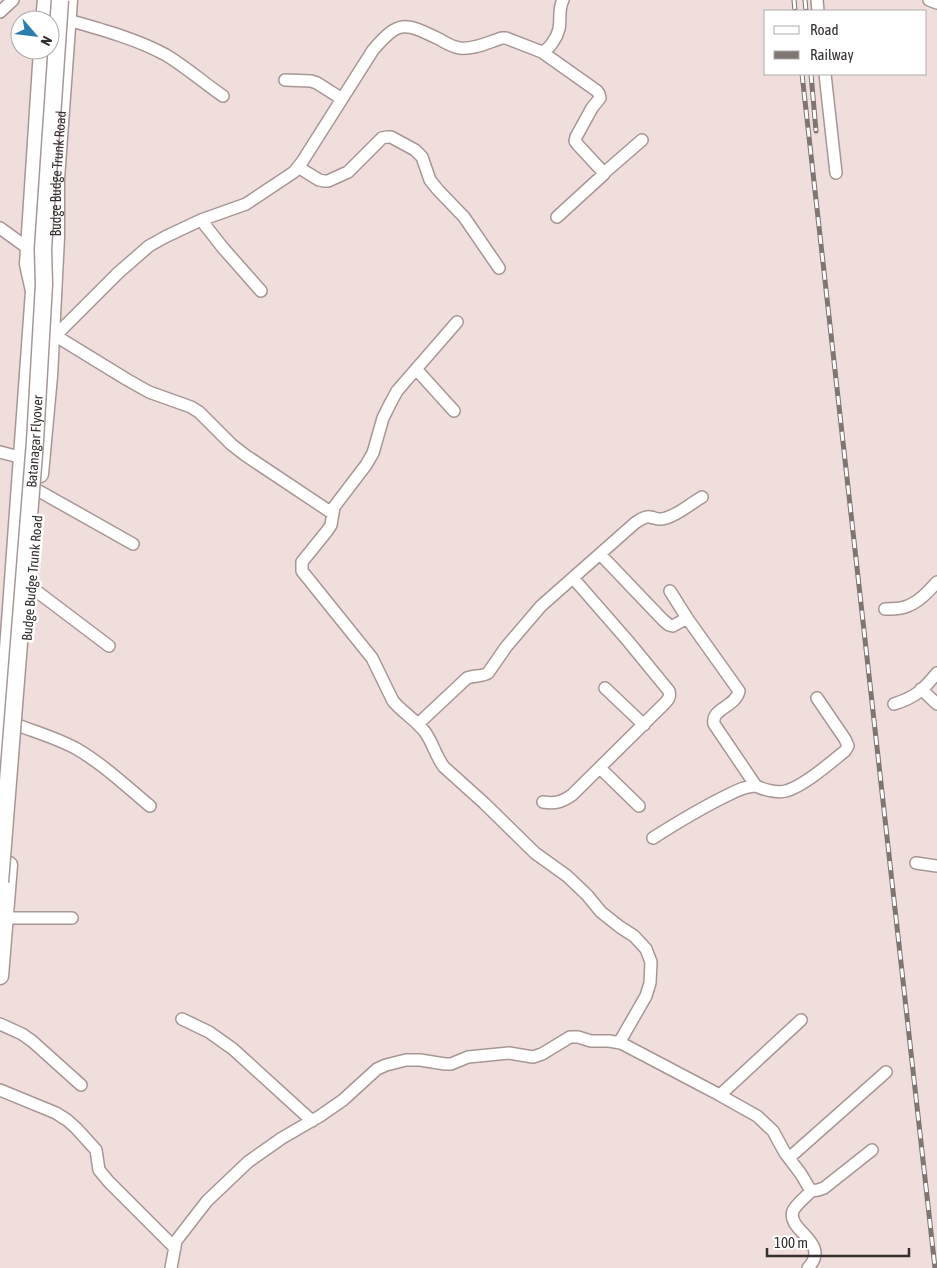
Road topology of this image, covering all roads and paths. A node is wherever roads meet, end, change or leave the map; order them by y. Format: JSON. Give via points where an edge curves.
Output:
{"nodes":[{"id":1,"x":13,"y":0,"type":"edge"},
{"id":2,"x":60,"y":0,"type":"edge"},
{"id":3,"x":69,"y":0,"type":"edge"},
{"id":4,"x":563,"y":0,"type":"edge"},
{"id":5,"x":929,"y":0,"type":"edge"},
{"id":6,"x":937,"y":3,"type":"edge"},
{"id":7,"x":0,"y":12,"type":"edge"},
{"id":8,"x":68,"y":20,"type":"junction"},
{"id":9,"x":542,"y":52,"type":"junction"},
{"id":10,"x":41,"y":60,"type":"edge"},
{"id":11,"x":825,"y":75,"type":"edge"},
{"id":12,"x":285,"y":80,"type":"dead end"},
{"id":13,"x":223,"y":96,"type":"dead end"},
{"id":14,"x":342,"y":99,"type":"junction"},
{"id":15,"x":642,"y":140,"type":"dead end"},
{"id":16,"x":298,"y":167,"type":"junction"},
{"id":17,"x":604,"y":173,"type":"junction"},
{"id":18,"x":836,"y":173,"type":"dead end"},
{"id":19,"x":557,"y":217,"type":"dead end"},
{"id":20,"x":200,"y":220,"type":"junction"},
{"id":21,"x":0,"y":228,"type":"edge"},
{"id":22,"x":29,"y":250,"type":"junction"},
{"id":23,"x":499,"y":268,"type":"dead end"},
{"id":24,"x":261,"y":291,"type":"dead end"},
{"id":25,"x":457,"y":322,"type":"dead end"},
{"id":26,"x":32,"y":331,"type":"junction"},
{"id":27,"x":53,"y":334,"type":"junction"},
{"id":28,"x":416,"y":369,"type":"junction"},
{"id":29,"x":454,"y":411,"type":"dead end"},
{"id":30,"x":0,"y":452,"type":"edge"},
{"id":31,"x":23,"y":458,"type":"junction"},
{"id":32,"x":39,"y":491,"type":"junction"},
{"id":33,"x":702,"y":497,"type":"dead end"},
{"id":34,"x":332,"y":513,"type":"junction"},
{"id":35,"x":133,"y":544,"type":"dead end"},
{"id":36,"x":600,"y":554,"type":"junction"},
{"id":37,"x":573,"y":578,"type":"junction"},
{"id":38,"x":937,"y":582,"type":"edge"},
{"id":39,"x":31,"y":587,"type":"junction"},
{"id":40,"x":670,"y":590,"type":"dead end"},
{"id":41,"x":885,"y":609,"type":"dead end"},
{"id":42,"x":687,"y":618,"type":"junction"},
{"id":43,"x":109,"y":646,"type":"dead end"},
{"id":44,"x":937,"y":673,"type":"edge"},
{"id":45,"x":604,"y":688,"type":"dead end"},
{"id":46,"x":921,"y":689,"type":"junction"},
{"id":47,"x":817,"y":698,"type":"dead end"},
{"id":48,"x":894,"y":704,"type":"dead end"},
{"id":49,"x":937,"y":704,"type":"edge"},
{"id":50,"x":418,"y":724,"type":"junction"},
{"id":51,"x":644,"y":725,"type":"junction"},
{"id":52,"x":20,"y":726,"type":"junction"},
{"id":53,"x":0,"y":760,"type":"edge"},
{"id":54,"x":600,"y":768,"type":"junction"},
{"id":55,"x":756,"y":786,"type":"junction"},
{"id":56,"x":543,"y":802,"type":"dead end"},
{"id":57,"x":150,"y":806,"type":"dead end"},
{"id":58,"x":639,"y":806,"type":"dead end"},
{"id":59,"x":653,"y":838,"type":"dead end"},
{"id":60,"x":916,"y":864,"type":"dead end"},
{"id":61,"x":937,"y":866,"type":"edge"},
{"id":62,"x":0,"y":882,"type":"edge"},
{"id":63,"x":4,"y":918,"type":"junction"},
{"id":64,"x":72,"y":918,"type":"dead end"},
{"id":65,"x":0,"y":976,"type":"edge"},
{"id":66,"x":182,"y":1019,"type":"dead end"},
{"id":67,"x":801,"y":1020,"type":"dead end"},
{"id":68,"x":0,"y":1024,"type":"edge"},
{"id":69,"x":619,"y":1043,"type":"junction"},
{"id":70,"x":886,"y":1072,"type":"dead end"},
{"id":71,"x":82,"y":1085,"type":"dead end"},
{"id":72,"x":0,"y":1090,"type":"edge"},
{"id":73,"x":720,"y":1095,"type":"junction"},
{"id":74,"x":312,"y":1120,"type":"junction"},
{"id":75,"x":872,"y":1150,"type":"dead end"},
{"id":76,"x":789,"y":1158,"type":"junction"},
{"id":77,"x":811,"y":1191,"type":"junction"},
{"id":78,"x":175,"y":1248,"type":"junction"},
{"id":79,"x":171,"y":1268,"type":"edge"},
{"id":80,"x":808,"y":1268,"type":"edge"}],
"edges":[{"from":1,"to":7,"type":"street"},
{"from":2,"to":62,"type":"street","name":"Batanagar Flyover","bridge":true,"via":[[43,249],[35,441]]},
{"from":3,"to":8,"type":"street","name":"Budge Budge Trunk Road"},
{"from":4,"to":9,"type":"street","via":[[559,31],[549,48]]},
{"from":5,"to":6,"type":"street"},
{"from":8,"to":13,"type":"street","via":[[156,50]]},
{"from":8,"to":27,"type":"street","name":"Budge Budge Trunk Road","via":[[56,179]]},
{"from":9,"to":14,"type":"street","via":[[506,38],[462,48],[418,29],[399,27],[387,34],[373,50]]},
{"from":9,"to":17,"type":"street","via":[[599,94],[600,98],[575,140]]},
{"from":10,"to":22,"type":"street","name":"Budge Budge Trunk Road"},
{"from":11,"to":18,"type":"street"},
{"from":12,"to":14,"type":"street","via":[[317,83]]},
{"from":14,"to":16,"type":"street"},
{"from":15,"to":17,"type":"street"},
{"from":16,"to":20,"type":"street","via":[[246,204]]},
{"from":16,"to":23,"type":"street","via":[[319,180],[328,181],[348,172],[382,138],[391,137],[422,158],[430,180],[464,217]]},
{"from":17,"to":19,"type":"street"},
{"from":20,"to":24,"type":"street"},
{"from":20,"to":27,"type":"street","via":[[149,246]]},
{"from":21,"to":22,"type":"street"},
{"from":22,"to":26,"type":"street","name":"Budge Budge Trunk Road","via":[[28,264],[34,291]]},
{"from":25,"to":28,"type":"street"},
{"from":26,"to":27,"type":"street"},
{"from":26,"to":31,"type":"street","name":"Budge Budge Trunk Road"},
{"from":27,"to":32,"type":"street","name":"Budge Budge Trunk Road"},
{"from":27,"to":34,"type":"street","via":[[149,392],[191,407],[244,455]]},
{"from":28,"to":29,"type":"street"},
{"from":28,"to":34,"type":"street","via":[[396,392],[366,465]]},
{"from":30,"to":31,"type":"street"},
{"from":31,"to":53,"type":"street","name":"Budge Budge Trunk Road"},
{"from":32,"to":35,"type":"street"},
{"from":32,"to":39,"type":"street","name":"Budge Budge Trunk Road"},
{"from":33,"to":36,"type":"street","via":[[664,519],[649,516],[635,523]]},
{"from":34,"to":50,"type":"street","via":[[331,525],[302,562],[302,571],[372,658],[393,701]]},
{"from":36,"to":37,"type":"street"},
{"from":36,"to":42,"type":"street","via":[[669,625],[674,626]]},
{"from":37,"to":50,"type":"street","via":[[541,606],[488,673],[467,678]]},
{"from":37,"to":51,"type":"street","via":[[669,691],[670,698]]},
{"from":38,"to":41,"type":"street","via":[[910,605]]},
{"from":39,"to":43,"type":"street"},
{"from":39,"to":52,"type":"street","name":"Budge Budge Trunk Road"},
{"from":40,"to":42,"type":"street"},
{"from":42,"to":55,"type":"street","via":[[738,692],[735,700],[713,719]]},
{"from":44,"to":46,"type":"street"},
{"from":45,"to":51,"type":"street"},
{"from":46,"to":48,"type":"street"},
{"from":46,"to":49,"type":"street"},
{"from":47,"to":55,"type":"street","via":[[845,739],[846,752],[792,789],[777,792]]},
{"from":50,"to":69,"type":"street","via":[[429,737],[444,768],[535,853],[567,876],[601,912],[646,949],[651,962],[650,984]]},
{"from":51,"to":54,"type":"street"},
{"from":52,"to":57,"type":"street","via":[[76,749]]},
{"from":52,"to":63,"type":"street","name":"Budge Budge Trunk Road"},
{"from":54,"to":56,"type":"street","via":[[567,798],[560,802]]},
{"from":54,"to":58,"type":"street"},
{"from":55,"to":59,"type":"street","via":[[721,798]]},
{"from":60,"to":61,"type":"street"},
{"from":63,"to":64,"type":"street"},
{"from":63,"to":65,"type":"street","name":"Budge Budge Trunk Road"},
{"from":66,"to":74,"type":"street","via":[[233,1049]]},
{"from":67,"to":73,"type":"street"},
{"from":68,"to":71,"type":"street","via":[[32,1040]]},
{"from":69,"to":73,"type":"street"},
{"from":69,"to":74,"type":"street","via":[[570,1037],[533,1057],[509,1052],[468,1057],[451,1064],[406,1060],[386,1065],[376,1069],[343,1100]]},
{"from":70,"to":76,"type":"street"},
{"from":72,"to":78,"type":"street","via":[[56,1113],[76,1128],[96,1150],[99,1170]]},
{"from":73,"to":76,"type":"street","via":[[757,1116],[773,1131]]},
{"from":74,"to":78,"type":"street","via":[[248,1162],[207,1201],[176,1241]]},
{"from":75,"to":77,"type":"street","via":[[824,1188]]},
{"from":76,"to":77,"type":"street"},
{"from":77,"to":80,"type":"street","via":[[792,1213],[792,1219],[815,1250]]},
{"from":78,"to":79,"type":"street"}]}
